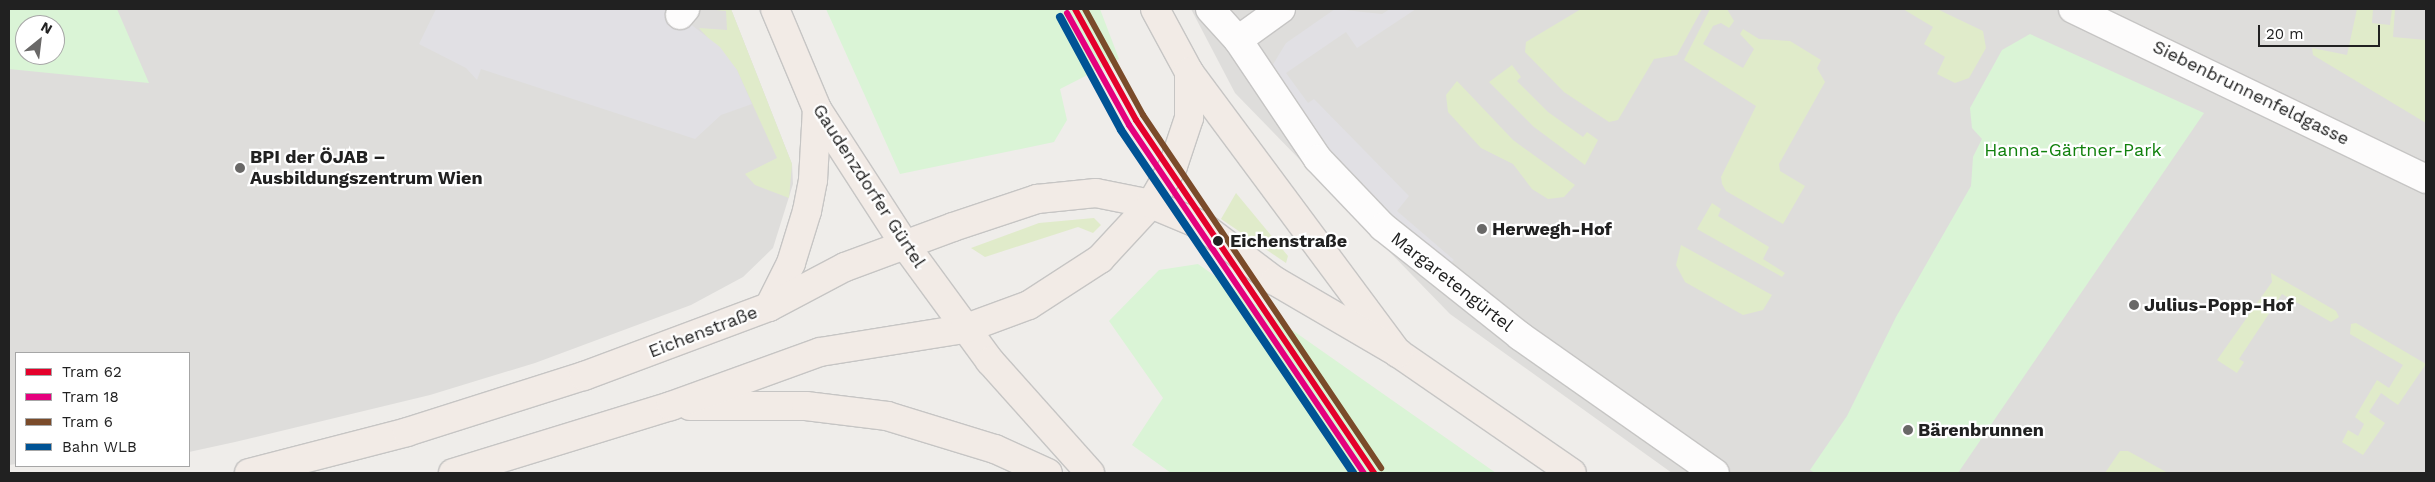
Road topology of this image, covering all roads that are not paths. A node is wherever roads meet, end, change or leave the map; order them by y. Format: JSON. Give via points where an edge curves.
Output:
{"nodes":[{"id":1,"x":775,"y":9,"type":"edge"},
{"id":2,"x":1155,"y":9,"type":"edge"},
{"id":3,"x":1210,"y":9,"type":"edge"},
{"id":4,"x":1282,"y":9,"type":"edge"},
{"id":5,"x":2074,"y":9,"type":"edge"},
{"id":6,"x":1238,"y":40,"type":"junction"},
{"id":7,"x":1189,"y":72,"type":"junction"},
{"id":8,"x":817,"y":109,"type":"junction"},
{"id":9,"x":2426,"y":179,"type":"edge"},
{"id":10,"x":1151,"y":204,"type":"junction"},
{"id":11,"x":905,"y":245,"type":"junction"},
{"id":12,"x":769,"y":307,"type":"junction"},
{"id":13,"x":964,"y":329,"type":"junction"},
{"id":14,"x":1398,"y":353,"type":"junction"},
{"id":15,"x":671,"y":406,"type":"junction"},
{"id":16,"x":250,"y":473,"type":"edge"},
{"id":17,"x":453,"y":473,"type":"edge"},
{"id":18,"x":1048,"y":473,"type":"edge"},
{"id":19,"x":1090,"y":473,"type":"edge"},
{"id":20,"x":1572,"y":473,"type":"edge"},
{"id":21,"x":1715,"y":473,"type":"edge"}],
"edges":[{"from":1,"to":8,"type":"main road","name":"Gaudenzdorfer Gürtel"},
{"from":2,"to":7,"type":"main road"},
{"from":3,"to":6,"type":"street","name":"Margaretengürtel"},
{"from":4,"to":6,"type":"street"},
{"from":5,"to":9,"type":"street","name":"Siebenbrunnenfeldgasse"},
{"from":6,"to":21,"type":"street","name":"Margaretengürtel","via":[[1318,159],[1383,227],[1520,336]]},
{"from":7,"to":10,"type":"main road","via":[[1189,118],[1173,166]]},
{"from":7,"to":14,"type":"main road"},
{"from":8,"to":11,"type":"main road","name":"Gaudenzdorfer Gürtel"},
{"from":8,"to":12,"type":"main road","via":[[814,180],[807,211],[791,262]]},
{"from":10,"to":11,"type":"main road","name":"Eichenstraße","via":[[1096,193],[1037,199]]},
{"from":10,"to":13,"type":"main road","via":[[1100,259],[1029,305]]},
{"from":10,"to":14,"type":"main road","name":"Eichenstraße","via":[[1201,225],[1275,281]]},
{"from":11,"to":12,"type":"main road","name":"Eichenstraße","via":[[845,266]]},
{"from":11,"to":13,"type":"main road","name":"Gaudenzdorfer Gürtel"},
{"from":12,"to":16,"type":"main road","name":"Eichenstraße","via":[[507,402]]},
{"from":13,"to":15,"type":"main road","via":[[820,352]]},
{"from":13,"to":19,"type":"main road"},
{"from":14,"to":20,"type":"main road"},
{"from":15,"to":17,"type":"main road"},
{"from":15,"to":18,"type":"main road","via":[[806,406],[887,416],[995,449]]}]}
